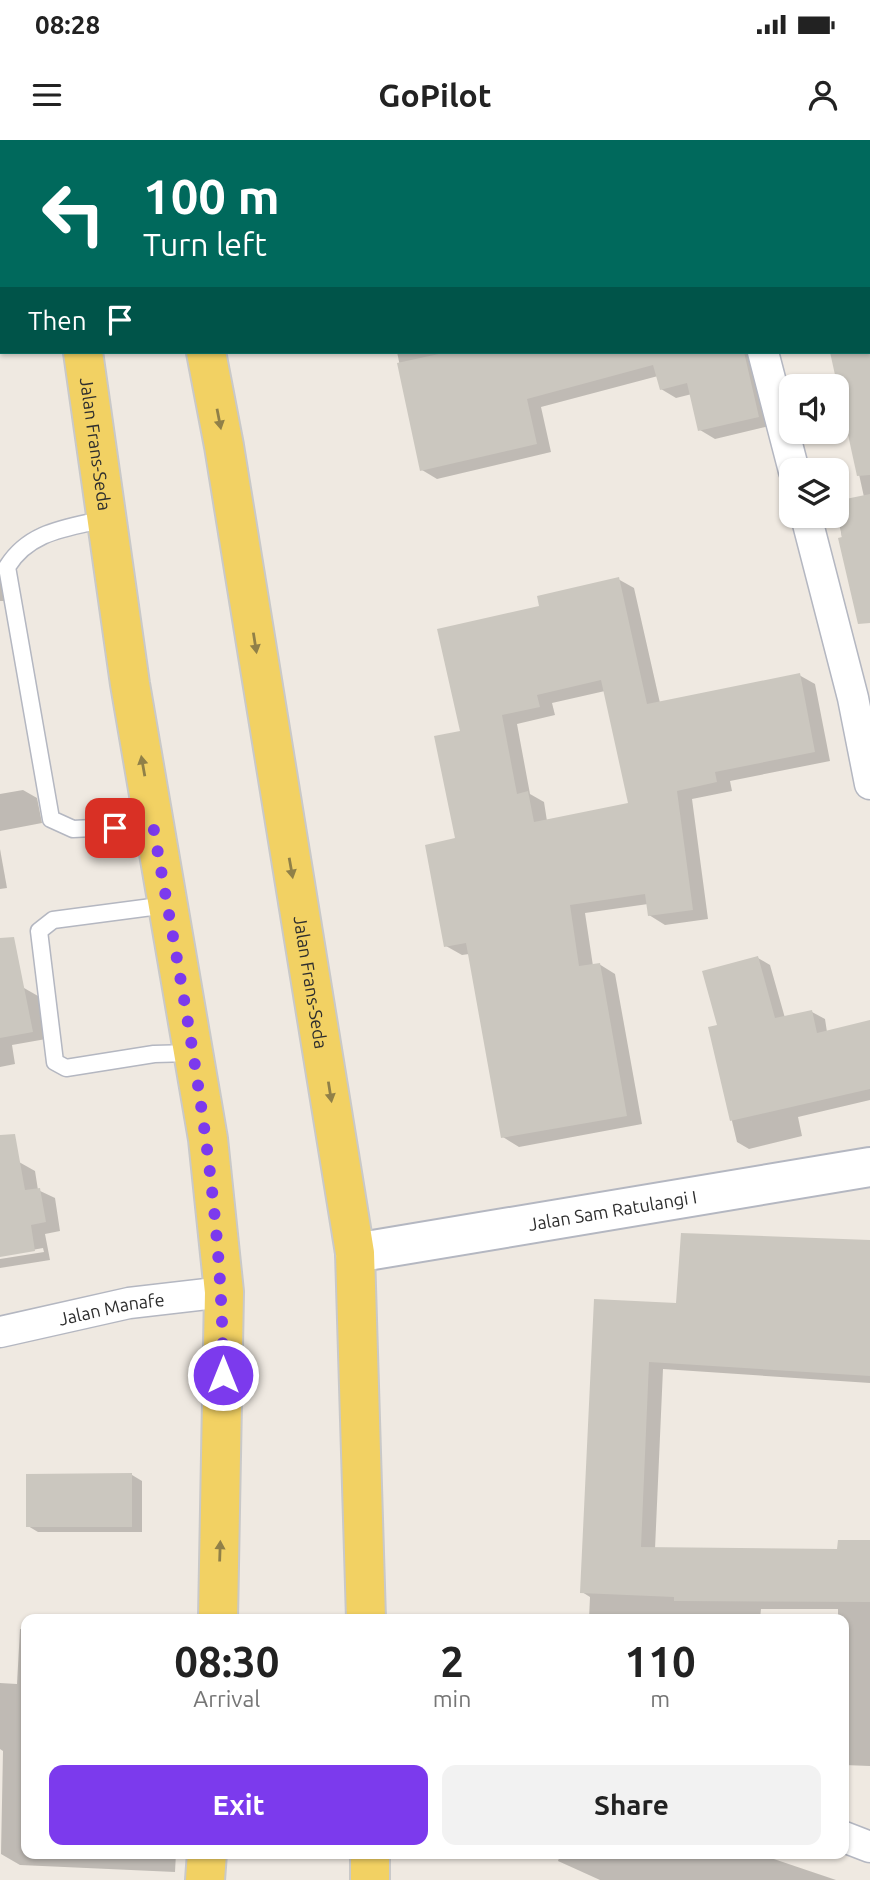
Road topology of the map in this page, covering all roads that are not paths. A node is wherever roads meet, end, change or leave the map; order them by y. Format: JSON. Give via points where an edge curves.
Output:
{"nodes":[{"id":1,"x":83,"y":354,"type":"edge"},
{"id":2,"x":205,"y":354,"type":"edge"},
{"id":3,"x":764,"y":354,"type":"edge"},
{"id":4,"x":791,"y":458,"type":"edge"},
{"id":5,"x":105,"y":519,"type":"junction"},
{"id":6,"x":809,"y":528,"type":"edge"},
{"id":7,"x":870,"y":784,"type":"edge"},
{"id":8,"x":153,"y":825,"type":"junction"},
{"id":9,"x":167,"y":905,"type":"junction"},
{"id":10,"x":191,"y":1052,"type":"junction"},
{"id":11,"x":870,"y":1167,"type":"edge"},
{"id":12,"x":355,"y":1253,"type":"junction"},
{"id":13,"x":224,"y":1292,"type":"junction"},
{"id":14,"x":0,"y":1332,"type":"edge"},
{"id":15,"x":219,"y":1614,"type":"edge"},
{"id":16,"x":366,"y":1614,"type":"edge"},
{"id":17,"x":849,"y":1839,"type":"edge"},
{"id":18,"x":870,"y":1847,"type":"edge"},
{"id":19,"x":207,"y":1859,"type":"edge"},
{"id":20,"x":370,"y":1859,"type":"edge"},
{"id":21,"x":205,"y":1880,"type":"edge"},
{"id":22,"x":370,"y":1880,"type":"edge"}],
"edges":[{"from":1,"to":5,"type":"main road","name":"Jalan Frans-Seda"},
{"from":2,"to":12,"type":"main road","name":"Jalan Frans-Seda","one_way":true},
{"from":3,"to":4,"type":"street"},
{"from":8,"to":5,"type":"main road","name":"Jalan Frans-Seda","one_way":true},
{"from":5,"to":8,"type":"lane","via":[[49,533],[18,549],[7,567],[51,819],[73,829]]},
{"from":6,"to":7,"type":"street"},
{"from":8,"to":9,"type":"main road","name":"Jalan Frans-Seda"},
{"from":9,"to":10,"type":"main road","name":"Jalan Frans-Seda"},
{"from":9,"to":10,"type":"lane","via":[[53,920],[39,930],[55,1062],[66,1068]]},
{"from":10,"to":13,"type":"main road","name":"Jalan Frans-Seda","via":[[208,1139]]},
{"from":11,"to":12,"type":"main road","name":"Jalan Sam Ratulangi I"},
{"from":12,"to":16,"type":"main road","name":"Jalan Frans-Seda"},
{"from":13,"to":14,"type":"street","name":"Jalan Manafe","via":[[129,1303]]},
{"from":15,"to":13,"type":"main road","name":"Jalan Frans-Seda","one_way":true},
{"from":17,"to":18,"type":"street"},
{"from":19,"to":21,"type":"main road"},
{"from":20,"to":22,"type":"main road"}]}
